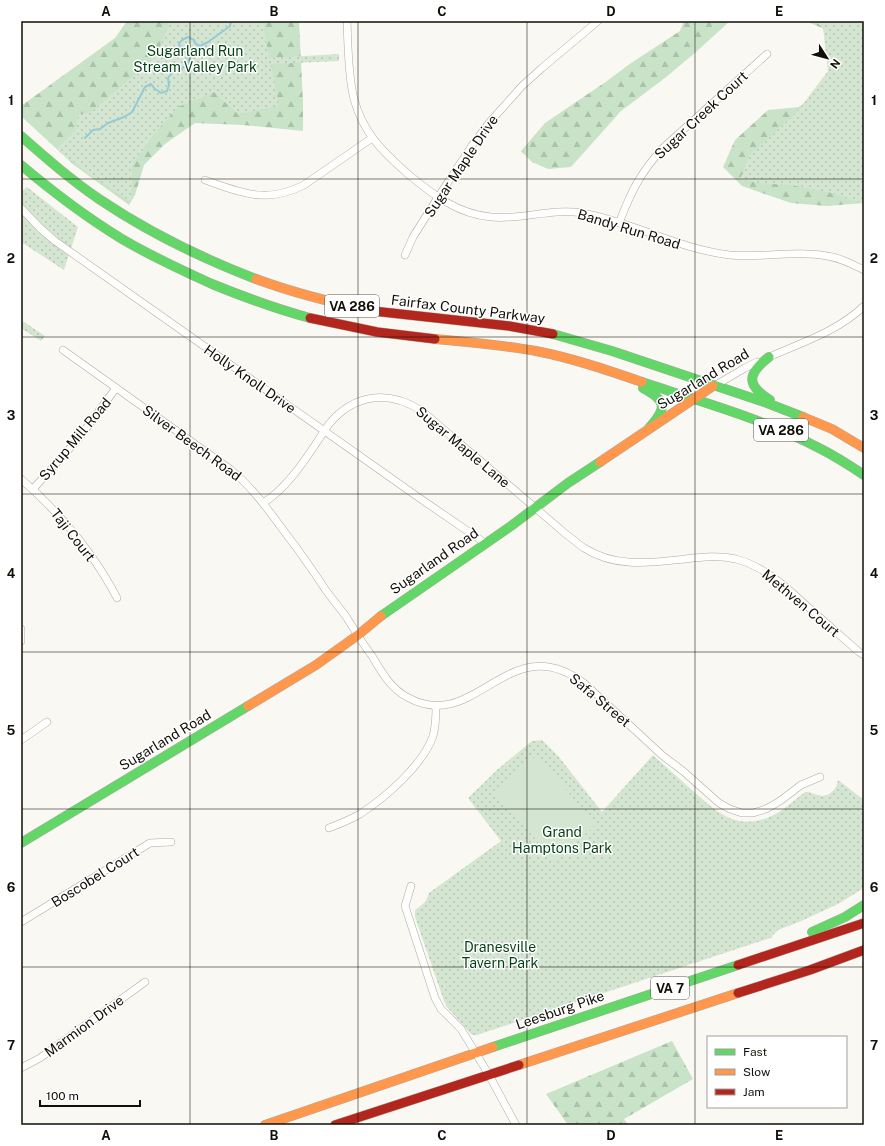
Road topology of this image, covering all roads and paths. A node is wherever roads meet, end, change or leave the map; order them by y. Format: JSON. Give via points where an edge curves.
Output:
{"nodes":[{"id":1,"x":347,"y":21,"type":"edge"},
{"id":2,"x":598,"y":21,"type":"edge"},
{"id":3,"x":767,"y":54,"type":"dead end"},
{"id":4,"x":21,"y":136,"type":"edge"},
{"id":5,"x":372,"y":138,"type":"junction"},
{"id":6,"x":21,"y":165,"type":"edge"},
{"id":7,"x":205,"y":180,"type":"dead end"},
{"id":8,"x":439,"y":198,"type":"junction"},
{"id":9,"x":21,"y":208,"type":"edge"},
{"id":10,"x":619,"y":223,"type":"junction"},
{"id":11,"x":404,"y":255,"type":"dead end"},
{"id":12,"x":864,"y":270,"type":"edge"},
{"id":13,"x":864,"y":306,"type":"edge"},
{"id":14,"x":63,"y":350,"type":"dead end"},
{"id":15,"x":769,"y":357,"type":"junction"},
{"id":16,"x":615,"y":373,"type":"junction"},
{"id":17,"x":713,"y":386,"type":"junction"},
{"id":18,"x":116,"y":388,"type":"junction"},
{"id":19,"x":693,"y":399,"type":"junction"},
{"id":20,"x":796,"y":414,"type":"junction"},
{"id":21,"x":649,"y":428,"type":"junction"},
{"id":22,"x":325,"y":430,"type":"junction"},
{"id":23,"x":864,"y":448,"type":"edge"},
{"id":24,"x":864,"y":474,"type":"edge"},
{"id":25,"x":21,"y":479,"type":"edge"},
{"id":26,"x":33,"y":489,"type":"junction"},
{"id":27,"x":263,"y":503,"type":"junction"},
{"id":28,"x":536,"y":507,"type":"junction"},
{"id":29,"x":485,"y":543,"type":"junction"},
{"id":30,"x":117,"y":598,"type":"dead end"},
{"id":31,"x":21,"y":629,"type":"edge"},
{"id":32,"x":358,"y":635,"type":"junction"},
{"id":33,"x":21,"y":641,"type":"edge"},
{"id":34,"x":864,"y":655,"type":"edge"},
{"id":35,"x":436,"y":705,"type":"junction"},
{"id":36,"x":47,"y":722,"type":"dead end"},
{"id":37,"x":21,"y":740,"type":"edge"},
{"id":38,"x":820,"y":777,"type":"dead end"},
{"id":39,"x":329,"y":828,"type":"dead end"},
{"id":40,"x":171,"y":842,"type":"dead end"},
{"id":41,"x":21,"y":843,"type":"edge"},
{"id":42,"x":411,"y":886,"type":"dead end"},
{"id":43,"x":864,"y":905,"type":"edge"},
{"id":44,"x":21,"y":922,"type":"edge"},
{"id":45,"x":864,"y":923,"type":"edge"},
{"id":46,"x":864,"y":950,"type":"edge"},
{"id":47,"x":864,"y":956,"type":"edge"},
{"id":48,"x":753,"y":960,"type":"junction"},
{"id":49,"x":810,"y":970,"type":"junction"},
{"id":50,"x":145,"y":982,"type":"dead end"},
{"id":51,"x":475,"y":1053,"type":"junction"},
{"id":52,"x":21,"y":1068,"type":"edge"},
{"id":53,"x":489,"y":1075,"type":"junction"},
{"id":54,"x":265,"y":1125,"type":"edge"},
{"id":55,"x":335,"y":1125,"type":"edge"},
{"id":56,"x":516,"y":1125,"type":"edge"}],
"edges":[{"from":1,"to":5,"type":"street","name":"Bandy Run Road","via":[[354,98]]},
{"from":2,"to":8,"type":"street","name":"Sugar Maple Drive","via":[[542,68],[505,104],[473,144]]},
{"from":3,"to":10,"type":"street","name":"Sugar Creek Court","via":[[652,160],[634,186]]},
{"from":4,"to":17,"type":"main road","name":"Fairfax County Parkway","number":"VA 286","via":[[50,162],[113,208],[144,227],[230,270],[323,300],[376,311],[503,325],[551,334],[591,344]]},
{"from":5,"to":7,"type":"street","via":[[304,185],[283,194],[261,196]]},
{"from":5,"to":8,"type":"street","name":"Bandy Run Road","via":[[388,156]]},
{"from":6,"to":16,"type":"main road","number":"VA 286","via":[[62,198],[121,238],[189,274],[281,310],[378,332],[535,351]]},
{"from":8,"to":10,"type":"street","name":"Bandy Run Road","via":[[464,211],[490,217],[504,218],[562,211],[589,214]]},
{"from":8,"to":11,"type":"street","name":"Sugar Maple Drive"},
{"from":9,"to":22,"type":"street","name":"Holly Knoll Drive","via":[[55,240]]},
{"from":10,"to":12,"type":"street","name":"Bandy Run Road","via":[[710,252],[748,256],[814,254],[841,259]]},
{"from":13,"to":15,"type":"street","name":"Sugarland Road","via":[[852,317],[830,330]]},
{"from":14,"to":18,"type":"street","name":"Silver Beech Road"},
{"from":15,"to":17,"type":"street","name":"Sugarland Road"},
{"from":15,"to":20,"type":"main road","via":[[756,368],[752,384],[765,397]]},
{"from":16,"to":19,"type":"main road","number":"VA 286"},
{"from":16,"to":21,"type":"main road","via":[[652,392],[660,399],[662,409],[657,420]]},
{"from":17,"to":19,"type":"main road","name":"Sugarland Road"},
{"from":17,"to":20,"type":"main road","name":"Fairfax County Parkway","number":"VA 286"},
{"from":18,"to":26,"type":"street","name":"Syrup Mill Road","via":[[80,438]]},
{"from":18,"to":27,"type":"street","name":"Silver Beech Road","via":[[230,469],[247,483]]},
{"from":19,"to":21,"type":"main road","name":"Sugarland Road"},
{"from":19,"to":24,"type":"main road","number":"VA 286","via":[[781,430],[819,447]]},
{"from":20,"to":23,"type":"main road","name":"Fairfax County Parkway","number":"VA 286","via":[[831,429]]},
{"from":21,"to":28,"type":"main road","name":"Sugarland Road"},
{"from":22,"to":27,"type":"street","name":"Sugar Maple Lane","via":[[290,478],[277,493]]},
{"from":22,"to":28,"type":"street","name":"Sugar Maple Lane","via":[[336,415],[362,400],[393,398],[404,401],[422,411]]},
{"from":22,"to":29,"type":"street","name":"Holly Knoll Drive"},
{"from":25,"to":26,"type":"street","name":"Taji Court"},
{"from":26,"to":30,"type":"street","name":"Taji Court","via":[[76,535]]},
{"from":27,"to":32,"type":"street","name":"Silver Beech Road"},
{"from":28,"to":29,"type":"main road","name":"Sugarland Road"},
{"from":28,"to":34,"type":"street","name":"Methven Court","via":[[584,548],[607,558],[646,564],[709,556],[741,561],[759,568],[780,582]]},
{"from":29,"to":32,"type":"main road","name":"Sugarland Road","via":[[386,611]]},
{"from":31,"to":33,"type":"street"},
{"from":32,"to":35,"type":"street","name":"Safa Street","via":[[397,690],[416,701]]},
{"from":32,"to":41,"type":"main road","name":"Sugarland Road","via":[[296,678]]},
{"from":35,"to":38,"type":"street","name":"Safa Street","via":[[449,704],[470,697],[516,670],[546,666],[566,672],[585,684],[663,756],[719,803],[730,809],[742,813],[766,809],[801,785]]},
{"from":35,"to":39,"type":"street","via":[[435,726],[430,744],[410,771],[383,797],[359,814]]},
{"from":36,"to":37,"type":"street"},
{"from":40,"to":44,"type":"street","name":"Boscobel Court","via":[[150,842]]},
{"from":42,"to":51,"type":"street","via":[[405,906],[435,998],[441,1009],[461,1029]]},
{"from":43,"to":48,"type":"main road"},
{"from":45,"to":48,"type":"main road","name":"Leesburg Pike","number":"VA 7"},
{"from":46,"to":49,"type":"main road","number":"VA 7"},
{"from":47,"to":49,"type":"main road"},
{"from":48,"to":51,"type":"main road","name":"Leesburg Pike","number":"VA 7"},
{"from":49,"to":53,"type":"main road","number":"VA 7"},
{"from":50,"to":52,"type":"street","name":"Marmion Drive","via":[[46,1054]]},
{"from":51,"to":53,"type":"street"},
{"from":51,"to":54,"type":"main road","name":"Leesburg Pike","number":"VA 7"},
{"from":53,"to":55,"type":"main road","number":"VA 7"},
{"from":53,"to":56,"type":"street"}]}
